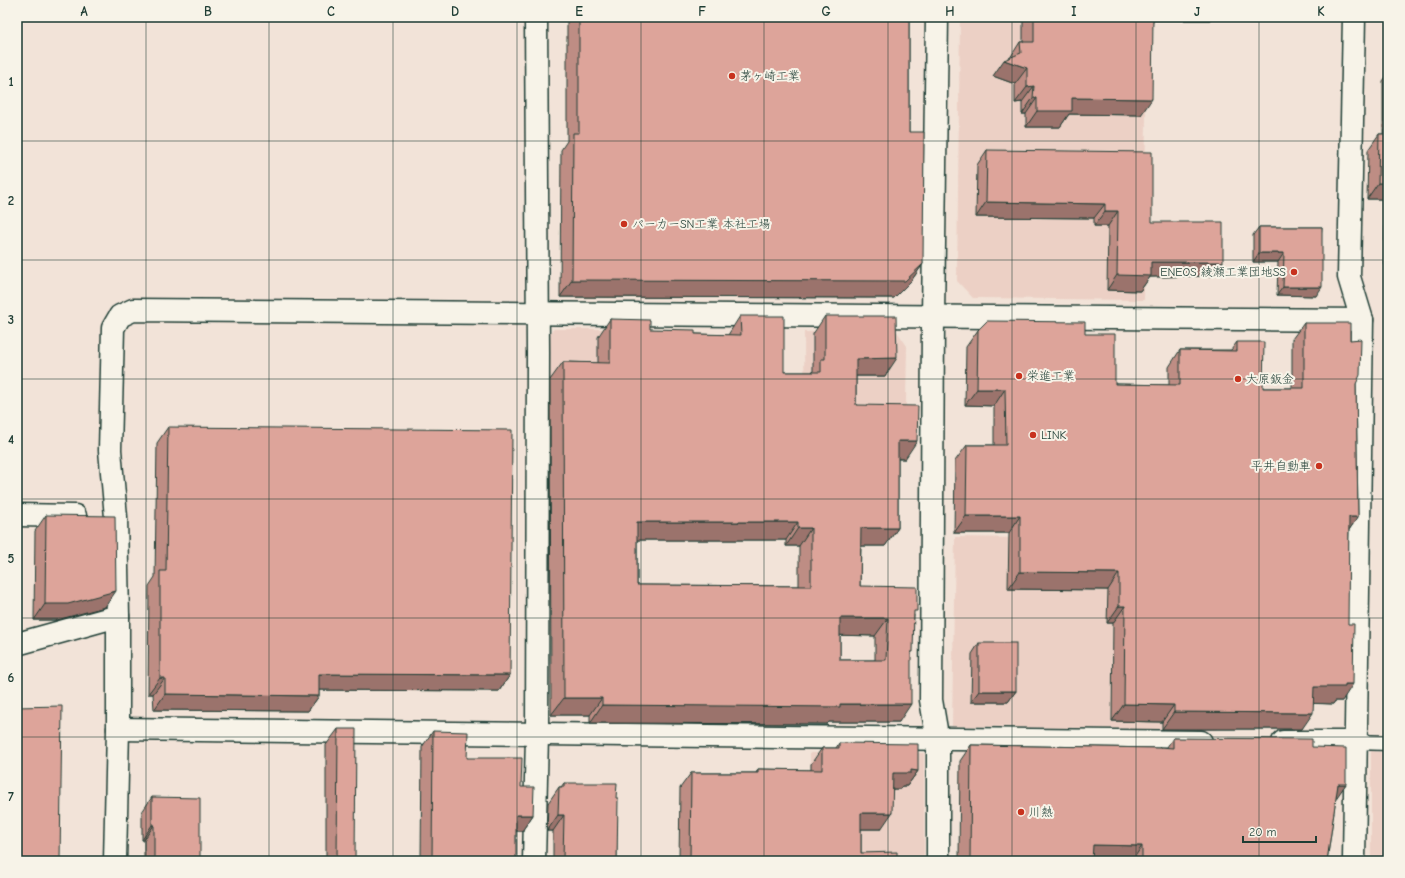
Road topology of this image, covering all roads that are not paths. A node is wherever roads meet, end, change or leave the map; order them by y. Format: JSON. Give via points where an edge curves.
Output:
{"nodes":[{"id":1,"x":536,"y":17,"type":"edge"},
{"id":2,"x":937,"y":17,"type":"edge"},
{"id":3,"x":1354,"y":17,"type":"edge"},
{"id":4,"x":538,"y":313,"type":"junction"},
{"id":5,"x":933,"y":317,"type":"junction"},
{"id":6,"x":1362,"y":320,"type":"junction"},
{"id":7,"x":17,"y":515,"type":"edge"},
{"id":8,"x":116,"y":517,"type":"junction"},
{"id":9,"x":118,"y":616,"type":"junction"},
{"id":10,"x":17,"y":644,"type":"edge"},
{"id":11,"x":118,"y":729,"type":"junction"},
{"id":12,"x":537,"y":736,"type":"junction"},
{"id":13,"x":938,"y":741,"type":"junction"},
{"id":14,"x":1221,"y":742,"type":"edge"},
{"id":15,"x":1260,"y":742,"type":"edge"},
{"id":16,"x":1355,"y":742,"type":"junction"},
{"id":17,"x":1388,"y":743,"type":"edge"},
{"id":18,"x":115,"y":861,"type":"edge"},
{"id":19,"x":534,"y":861,"type":"edge"},
{"id":20,"x":938,"y":861,"type":"edge"},
{"id":21,"x":1354,"y":861,"type":"edge"}],
"edges":[{"from":1,"to":4,"type":"street"},
{"from":2,"to":5,"type":"street"},
{"from":3,"to":6,"type":"street","via":[[1349,277]]},
{"from":4,"to":5,"type":"street"},
{"from":4,"to":8,"type":"street","via":[[133,310],[120,316],[113,328],[110,443]]},
{"from":4,"to":12,"type":"street"},
{"from":5,"to":6,"type":"street"},
{"from":5,"to":13,"type":"street","via":[[931,700]]},
{"from":6,"to":16,"type":"street"},
{"from":7,"to":8,"type":"street"},
{"from":8,"to":9,"type":"street"},
{"from":9,"to":10,"type":"street"},
{"from":9,"to":11,"type":"street"},
{"from":11,"to":12,"type":"street"},
{"from":11,"to":18,"type":"street"},
{"from":12,"to":13,"type":"street"},
{"from":12,"to":19,"type":"street"},
{"from":13,"to":14,"type":"street"},
{"from":13,"to":20,"type":"street"},
{"from":15,"to":16,"type":"street"},
{"from":16,"to":17,"type":"lane"},
{"from":16,"to":21,"type":"street"}]}
